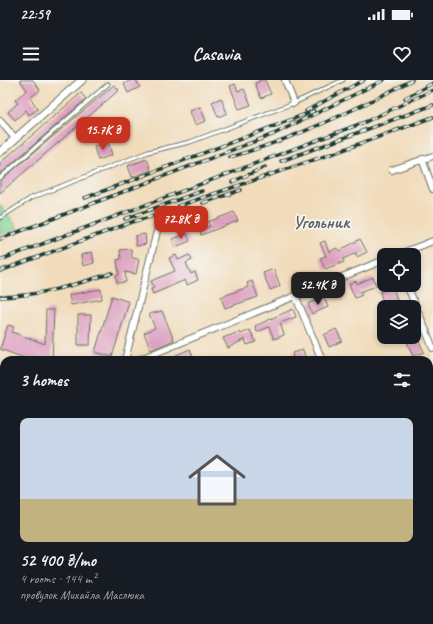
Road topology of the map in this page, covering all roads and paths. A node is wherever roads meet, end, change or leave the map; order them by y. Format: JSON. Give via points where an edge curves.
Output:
{"nodes":[{"id":1,"x":82,"y":80,"type":"edge"},
{"id":2,"x":285,"y":80,"type":"edge"},
{"id":3,"x":343,"y":80,"type":"edge"},
{"id":4,"x":108,"y":84,"type":"dead end"},
{"id":5,"x":294,"y":104,"type":"junction"},
{"id":6,"x":0,"y":121,"type":"edge"},
{"id":7,"x":15,"y":138,"type":"junction"},
{"id":8,"x":0,"y":152,"type":"edge"},
{"id":9,"x":433,"y":156,"type":"edge"},
{"id":10,"x":422,"y":160,"type":"junction"},
{"id":11,"x":392,"y":170,"type":"dead end"},
{"id":12,"x":0,"y":178,"type":"edge"},
{"id":13,"x":433,"y":189,"type":"edge"},
{"id":14,"x":0,"y":218,"type":"edge"},
{"id":15,"x":157,"y":231,"type":"dead end"},
{"id":16,"x":433,"y":241,"type":"edge"},
{"id":17,"x":415,"y":248,"type":"edge"},
{"id":18,"x":377,"y":263,"type":"edge"},
{"id":19,"x":410,"y":292,"type":"edge"},
{"id":20,"x":295,"y":295,"type":"junction"},
{"id":21,"x":433,"y":348,"type":"edge"},
{"id":22,"x":126,"y":356,"type":"edge"},
{"id":23,"x":148,"y":356,"type":"edge"},
{"id":24,"x":320,"y":356,"type":"edge"}],
"edges":[{"from":1,"to":7,"type":"street"},
{"from":2,"to":5,"type":"street"},
{"from":3,"to":5,"type":"lane"},
{"from":4,"to":12,"type":"lane"},
{"from":5,"to":14,"type":"lane","via":[[190,142],[148,152],[31,198]]},
{"from":6,"to":7,"type":"street"},
{"from":7,"to":8,"type":"street"},
{"from":9,"to":10,"type":"street"},
{"from":10,"to":11,"type":"street"},
{"from":10,"to":13,"type":"street"},
{"from":15,"to":22,"type":"street"},
{"from":16,"to":17,"type":"street"},
{"from":18,"to":20,"type":"street"},
{"from":19,"to":21,"type":"street"},
{"from":20,"to":23,"type":"street"},
{"from":20,"to":24,"type":"street"}]}
